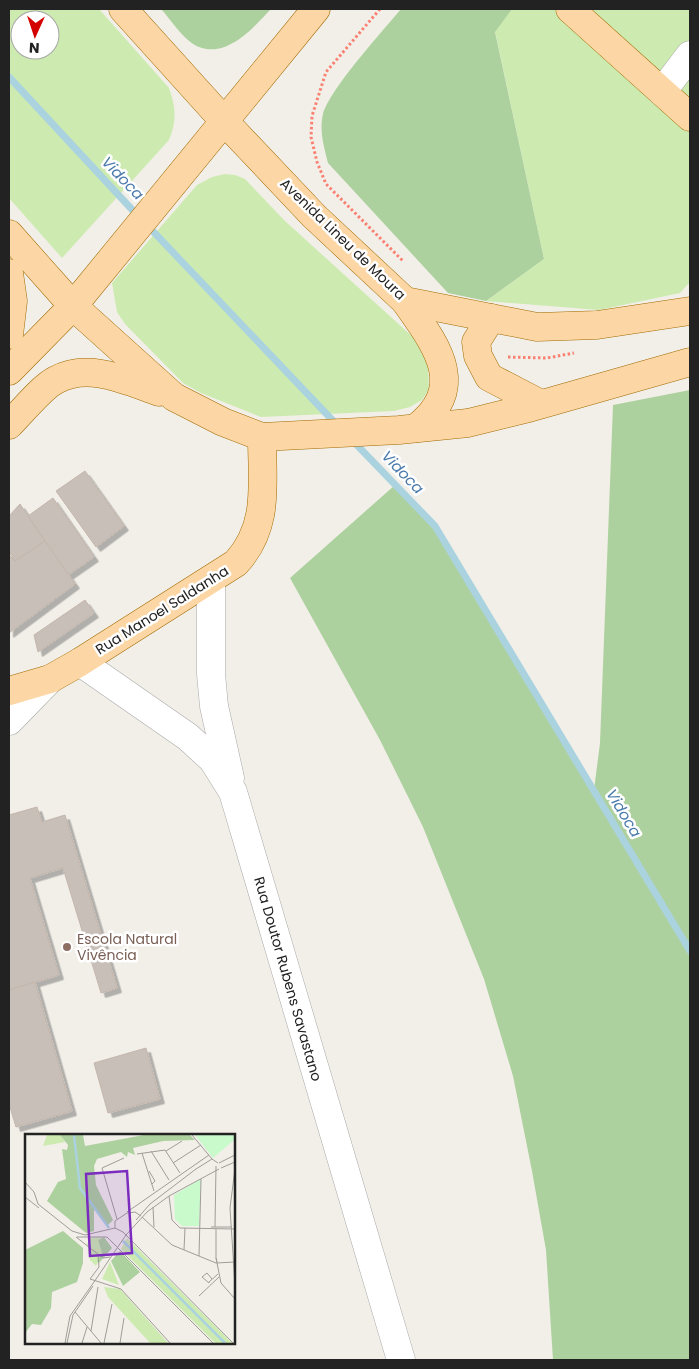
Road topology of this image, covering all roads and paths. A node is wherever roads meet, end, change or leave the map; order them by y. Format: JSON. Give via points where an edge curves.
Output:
{"nodes":[{"id":1,"x":123,"y":9,"type":"edge"},
{"id":2,"x":316,"y":9,"type":"edge"},
{"id":3,"x":380,"y":9,"type":"edge"},
{"id":4,"x":570,"y":9,"type":"edge"},
{"id":5,"x":690,"y":55,"type":"edge"},
{"id":6,"x":662,"y":92,"type":"junction"},
{"id":7,"x":690,"y":117,"type":"edge"},
{"id":8,"x":225,"y":122,"type":"junction"},
{"id":9,"x":9,"y":234,"type":"edge"},
{"id":10,"x":409,"y":267,"type":"dead end"},
{"id":11,"x":9,"y":273,"type":"edge"},
{"id":12,"x":405,"y":302,"type":"junction"},
{"id":13,"x":73,"y":306,"type":"junction"},
{"id":14,"x":690,"y":311,"type":"edge"},
{"id":15,"x":491,"y":318,"type":"junction"},
{"id":16,"x":9,"y":335,"type":"edge"},
{"id":17,"x":583,"y":352,"type":"dead end"},
{"id":18,"x":478,"y":356,"type":"junction"},
{"id":19,"x":690,"y":362,"type":"edge"},
{"id":20,"x":9,"y":371,"type":"edge"},
{"id":21,"x":174,"y":397,"type":"junction"},
{"id":22,"x":542,"y":404,"type":"junction"},
{"id":23,"x":9,"y":426,"type":"edge"},
{"id":24,"x":408,"y":429,"type":"junction"},
{"id":25,"x":270,"y":437,"type":"junction"},
{"id":26,"x":211,"y":580,"type":"junction"},
{"id":27,"x":80,"y":662,"type":"junction"},
{"id":28,"x":50,"y":679,"type":"junction"},
{"id":29,"x":9,"y":691,"type":"edge"},
{"id":30,"x":9,"y":721,"type":"edge"},
{"id":31,"x":233,"y":792,"type":"junction"},
{"id":32,"x":401,"y":1360,"type":"edge"}],
"edges":[{"from":1,"to":8,"type":"main road","name":"Avenida Lineu de Moura"},
{"from":2,"to":8,"type":"main road"},
{"from":3,"to":10,"type":"path","via":[[326,72],[312,116],[312,137],[326,184]]},
{"from":4,"to":6,"type":"main road"},
{"from":5,"to":6,"type":"street"},
{"from":6,"to":7,"type":"main road"},
{"from":8,"to":12,"type":"main road","name":"Avenida Lineu de Moura","via":[[314,216]]},
{"from":8,"to":13,"type":"main road"},
{"from":9,"to":13,"type":"main road"},
{"from":11,"to":16,"type":"main road","via":[[13,302]]},
{"from":12,"to":15,"type":"main road","name":"Avenida Lineu de Moura"},
{"from":12,"to":24,"type":"main road","via":[[438,350],[444,373],[438,405],[428,420]]},
{"from":13,"to":20,"type":"main road"},
{"from":13,"to":21,"type":"main road"},
{"from":14,"to":15,"type":"main road","name":"Avenida Lineu de Moura","via":[[597,325],[536,327]]},
{"from":15,"to":18,"type":"main road","via":[[476,342]]},
{"from":17,"to":18,"type":"path","via":[[547,358]]},
{"from":18,"to":22,"type":"main road","via":[[489,377]]},
{"from":19,"to":22,"type":"main road"},
{"from":21,"to":23,"type":"main road","via":[[111,375],[77,372],[54,380]]},
{"from":21,"to":25,"type":"main road","via":[[223,422]]},
{"from":22,"to":24,"type":"main road","via":[[468,423]]},
{"from":24,"to":25,"type":"main road"},
{"from":25,"to":26,"type":"main road","name":"Rua Manoel Saldanha","via":[[262,508],[255,537],[236,563]]},
{"from":26,"to":27,"type":"main road","name":"Rua Manoel Saldanha"},
{"from":26,"to":31,"type":"street","via":[[214,706]]},
{"from":27,"to":28,"type":"main road","name":"Rua Manoel Saldanha"},
{"from":27,"to":31,"type":"street","name":"Rua Doutor Rubens Savastano","via":[[188,737],[213,760]]},
{"from":28,"to":29,"type":"main road"},
{"from":28,"to":30,"type":"street","name":"Rua Manoel Saldanha"},
{"from":31,"to":32,"type":"street","name":"Rua Doutor Rubens Savastano"}]}
